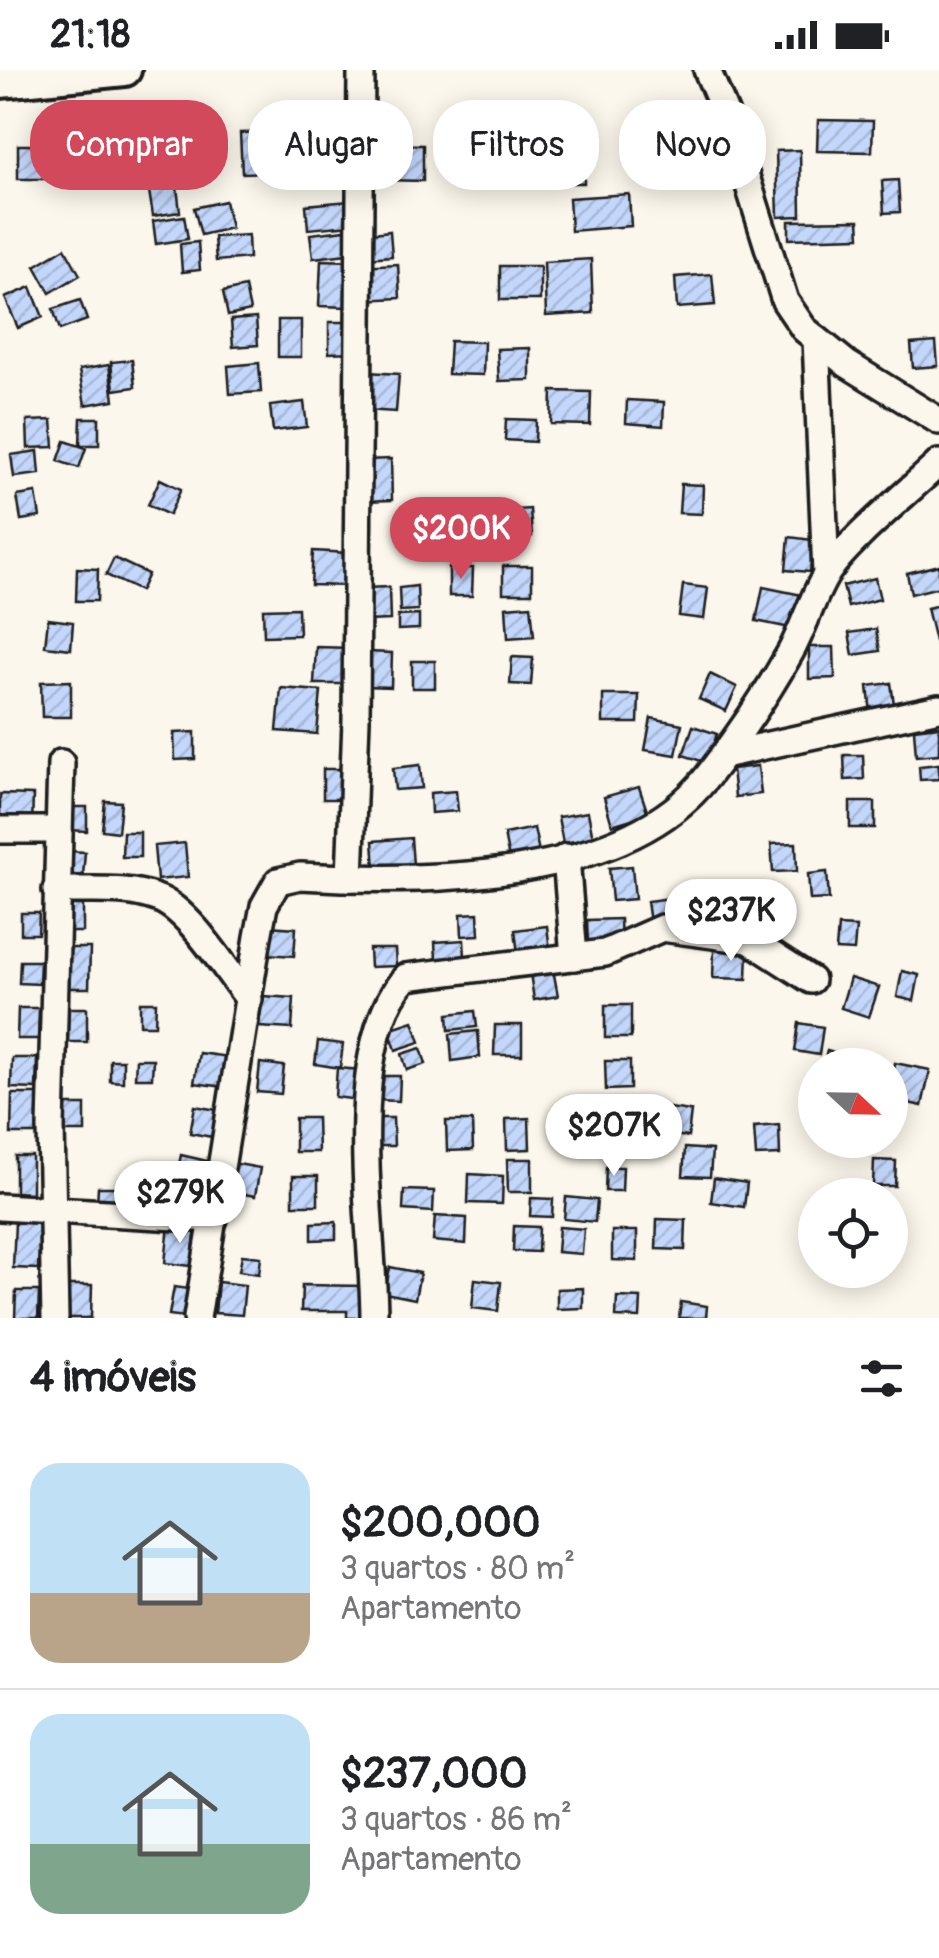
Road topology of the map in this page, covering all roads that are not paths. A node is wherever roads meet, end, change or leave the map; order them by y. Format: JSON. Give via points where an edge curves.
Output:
{"nodes":[{"id":1,"x":125,"y":70,"type":"edge"},
{"id":2,"x":361,"y":70,"type":"edge"},
{"id":3,"x":707,"y":70,"type":"edge"},
{"id":4,"x":0,"y":82,"type":"edge"},
{"id":5,"x":816,"y":339,"type":"junction"},
{"id":6,"x":939,"y":421,"type":"edge"},
{"id":7,"x":939,"y":463,"type":"edge"},
{"id":8,"x":826,"y":573,"type":"junction"},
{"id":9,"x":939,"y":708,"type":"edge"},
{"id":10,"x":723,"y":755,"type":"junction"},
{"id":11,"x":61,"y":763,"type":"dead end"},
{"id":12,"x":0,"y":830,"type":"edge"},
{"id":13,"x":58,"y":830,"type":"junction"},
{"id":14,"x":566,"y":857,"type":"junction"},
{"id":15,"x":350,"y":878,"type":"junction"},
{"id":16,"x":56,"y":890,"type":"junction"},
{"id":17,"x":574,"y":957,"type":"junction"},
{"id":18,"x":811,"y":980,"type":"dead end"},
{"id":19,"x":249,"y":999,"type":"junction"},
{"id":20,"x":0,"y":1207,"type":"edge"},
{"id":21,"x":53,"y":1212,"type":"junction"},
{"id":22,"x":214,"y":1219,"type":"junction"},
{"id":23,"x":55,"y":1318,"type":"edge"},
{"id":24,"x":197,"y":1318,"type":"edge"},
{"id":25,"x":374,"y":1318,"type":"edge"}],
"edges":[{"from":1,"to":4,"type":"main road"},
{"from":2,"to":15,"type":"street"},
{"from":3,"to":5,"type":"street","via":[[730,122],[785,301]]},
{"from":5,"to":6,"type":"street"},
{"from":5,"to":8,"type":"street"},
{"from":7,"to":8,"type":"street"},
{"from":8,"to":10,"type":"street","via":[[790,653]]},
{"from":9,"to":10,"type":"street"},
{"from":10,"to":14,"type":"street","via":[[678,808],[638,834]]},
{"from":11,"to":13,"type":"street"},
{"from":12,"to":13,"type":"street"},
{"from":13,"to":16,"type":"street"},
{"from":14,"to":15,"type":"street","via":[[455,878]]},
{"from":14,"to":17,"type":"street"},
{"from":15,"to":19,"type":"street","via":[[278,882],[264,906]]},
{"from":16,"to":19,"type":"street","via":[[128,891],[160,899],[184,916]]},
{"from":16,"to":21,"type":"street"},
{"from":17,"to":18,"type":"street","via":[[605,953],[662,928],[750,940]]},
{"from":17,"to":25,"type":"street","via":[[429,972],[406,977],[392,993],[368,1078]]},
{"from":19,"to":22,"type":"street"},
{"from":20,"to":21,"type":"street"},
{"from":21,"to":22,"type":"street"},
{"from":21,"to":23,"type":"street"},
{"from":22,"to":24,"type":"street"}]}
